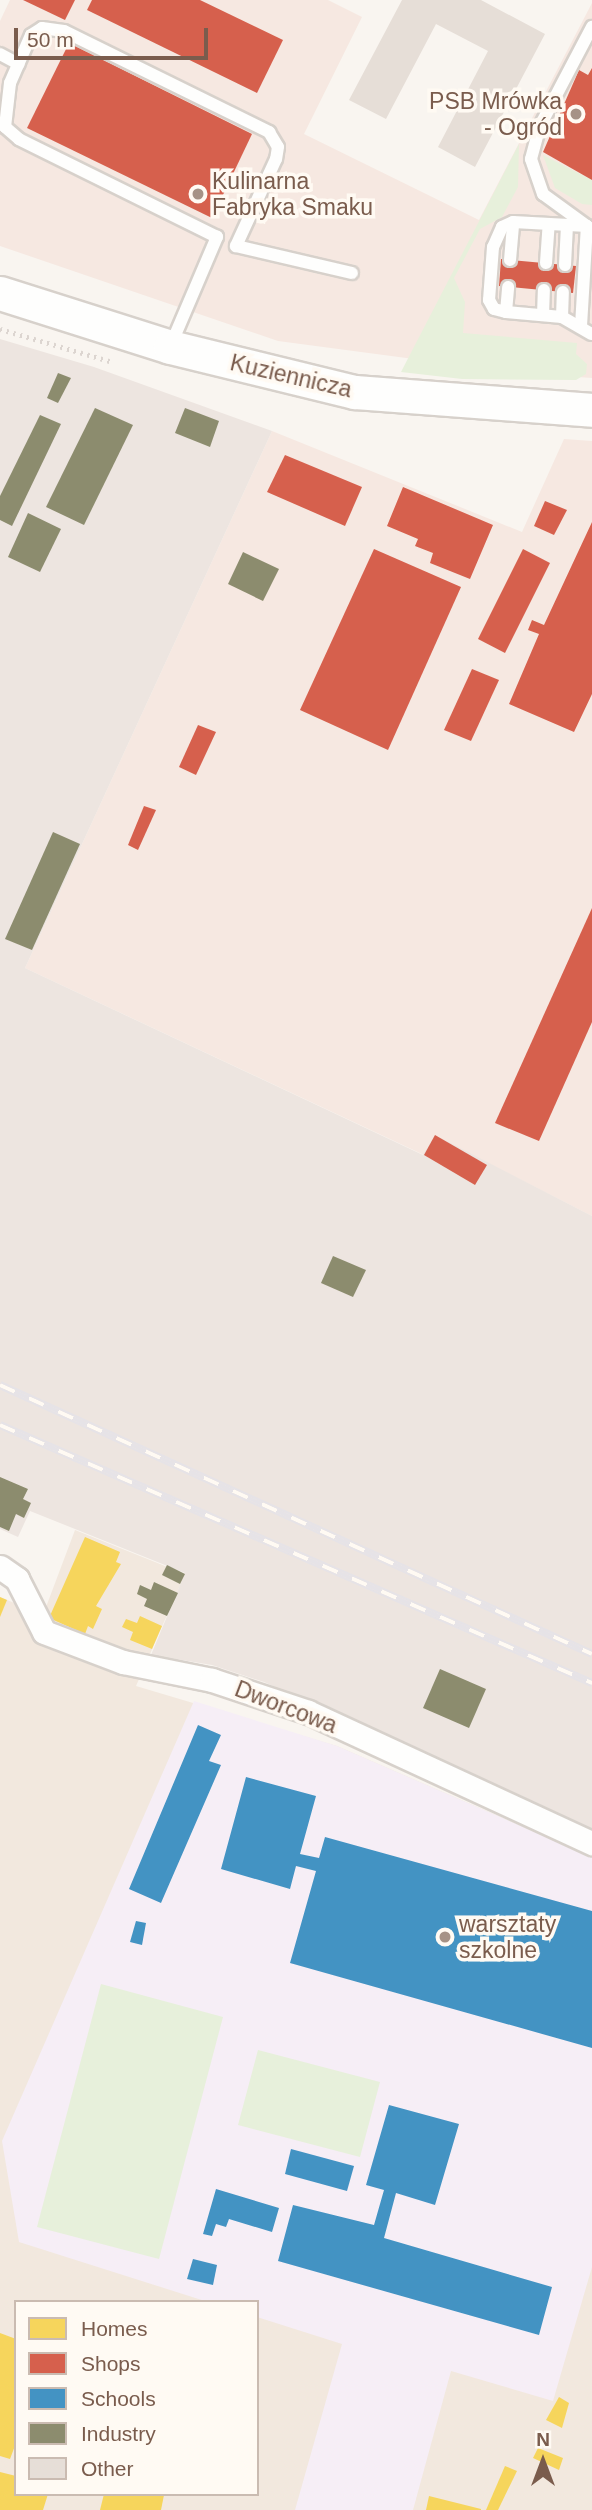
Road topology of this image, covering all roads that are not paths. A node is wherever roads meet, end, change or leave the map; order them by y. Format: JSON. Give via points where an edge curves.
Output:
{"nodes":[{"id":1,"x":592,"y":27,"type":"edge"},
{"id":2,"x":0,"y":54,"type":"edge"},
{"id":3,"x":19,"y":64,"type":"junction"},
{"id":4,"x":513,"y":222,"type":"junction"},
{"id":5,"x":548,"y":224,"type":"junction"},
{"id":6,"x":567,"y":225,"type":"junction"},
{"id":7,"x":589,"y":227,"type":"edge"},
{"id":8,"x":217,"y":237,"type":"junction"},
{"id":9,"x":236,"y":247,"type":"junction"},
{"id":10,"x":510,"y":260,"type":"dead end"},
{"id":11,"x":546,"y":263,"type":"dead end"},
{"id":12,"x":565,"y":265,"type":"dead end"},
{"id":13,"x":352,"y":273,"type":"dead end"},
{"id":14,"x":508,"y":287,"type":"dead end"},
{"id":15,"x":544,"y":290,"type":"dead end"},
{"id":16,"x":563,"y":292,"type":"dead end"},
{"id":17,"x":0,"y":293,"type":"edge"},
{"id":18,"x":506,"y":312,"type":"junction"},
{"id":19,"x":542,"y":315,"type":"junction"},
{"id":20,"x":562,"y":317,"type":"junction"},
{"id":21,"x":581,"y":326,"type":"junction"},
{"id":22,"x":592,"y":334,"type":"edge"},
{"id":23,"x":170,"y":348,"type":"junction"},
{"id":24,"x":592,"y":410,"type":"edge"},
{"id":25,"x":0,"y":1567,"type":"edge"},
{"id":26,"x":592,"y":1843,"type":"edge"}],
"edges":[{"from":1,"to":7,"type":"lane","via":[[535,137],[531,159],[543,194]]},
{"from":2,"to":3,"type":"lane"},
{"from":3,"to":8,"type":"lane","via":[[4,104],[5,127],[19,139]]},
{"from":3,"to":9,"type":"lane","via":[[32,35],[42,28],[54,29],[269,132],[278,147],[276,159]]},
{"from":4,"to":5,"type":"lane"},
{"from":4,"to":10,"type":"lane"},
{"from":4,"to":18,"type":"lane","via":[[495,235],[490,285],[494,309]]},
{"from":5,"to":6,"type":"lane"},
{"from":5,"to":11,"type":"lane"},
{"from":6,"to":7,"type":"lane"},
{"from":6,"to":12,"type":"lane"},
{"from":7,"to":21,"type":"lane"},
{"from":8,"to":9,"type":"lane"},
{"from":8,"to":23,"type":"lane"},
{"from":9,"to":13,"type":"lane"},
{"from":14,"to":18,"type":"lane"},
{"from":15,"to":19,"type":"lane"},
{"from":16,"to":20,"type":"lane"},
{"from":17,"to":23,"type":"main road","name":"Kuziennicza"},
{"from":18,"to":19,"type":"lane"},
{"from":19,"to":20,"type":"lane"},
{"from":20,"to":21,"type":"lane"},
{"from":21,"to":22,"type":"lane"},
{"from":23,"to":24,"type":"main road","name":"Kuziennicza","via":[[355,392]]},
{"from":25,"to":26,"type":"street","name":"Dworcowa","via":[[17,1579],[44,1632],[123,1662],[212,1680],[308,1712]]}]}
